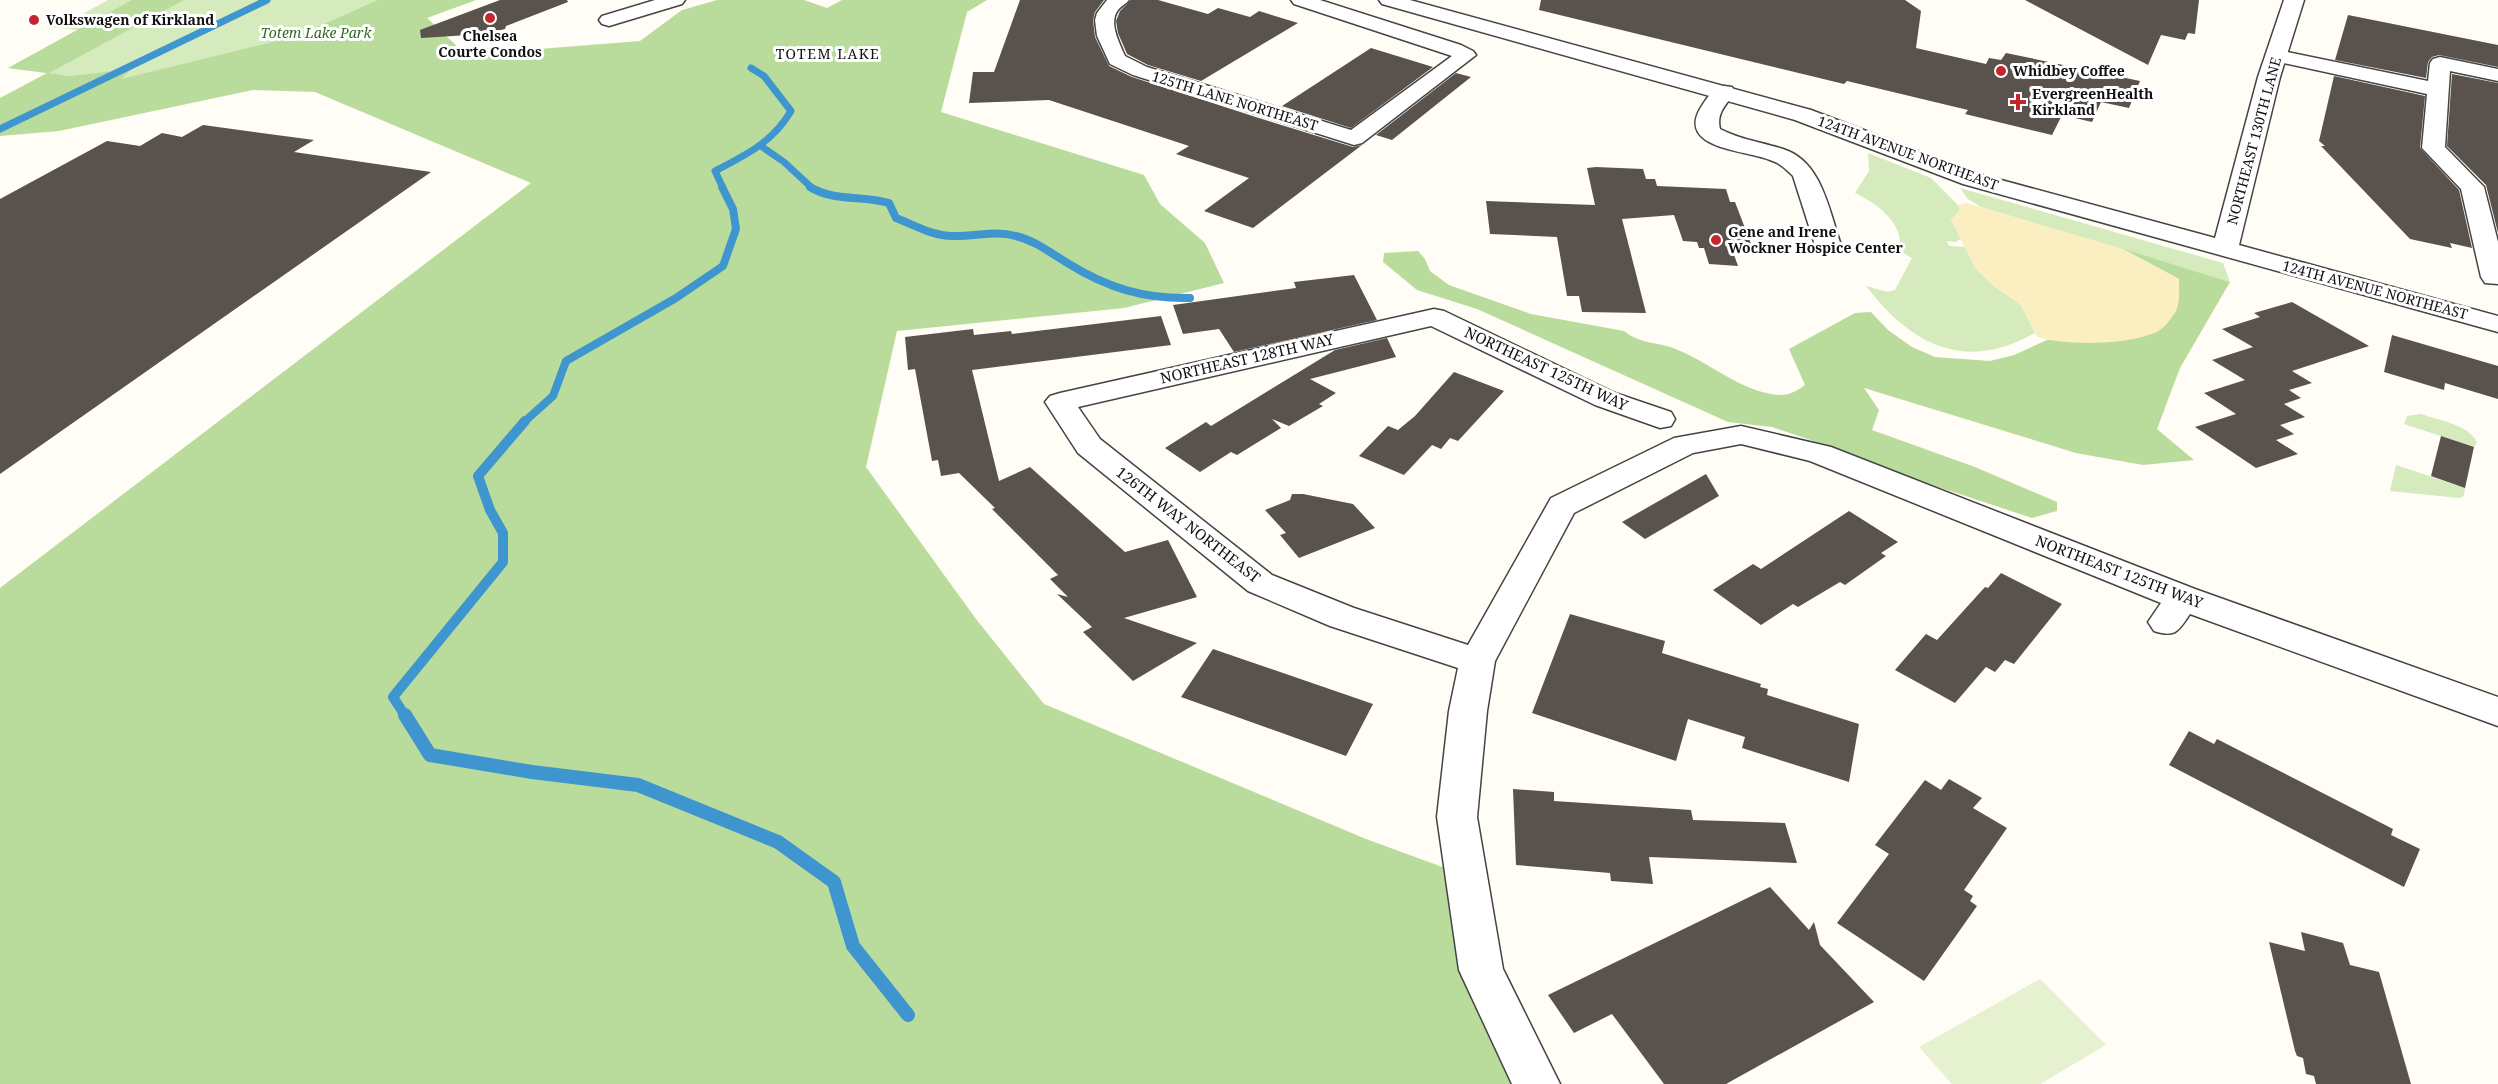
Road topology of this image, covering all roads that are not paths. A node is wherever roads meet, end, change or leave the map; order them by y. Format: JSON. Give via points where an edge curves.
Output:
{"nodes":[{"id":1,"x":675,"y":0,"type":"edge"},
{"id":2,"x":1119,"y":0,"type":"edge"},
{"id":3,"x":1302,"y":0,"type":"edge"},
{"id":4,"x":1389,"y":0,"type":"edge"},
{"id":5,"x":2294,"y":0,"type":"edge"},
{"id":6,"x":609,"y":20,"type":"dead end"},
{"id":7,"x":2277,"y":56,"type":"junction"},
{"id":8,"x":2498,"y":75,"type":"edge"},
{"id":9,"x":2438,"y":90,"type":"junction"},
{"id":10,"x":1724,"y":92,"type":"junction"},
{"id":11,"x":1828,"y":244,"type":"dead end"},
{"id":12,"x":2225,"y":249,"type":"junction"},
{"id":13,"x":2494,"y":277,"type":"dead end"},
{"id":14,"x":1434,"y":317,"type":"joint"},
{"id":15,"x":2498,"y":324,"type":"edge"},
{"id":16,"x":1060,"y":402,"type":"joint"},
{"id":17,"x":1660,"y":419,"type":"dead end"},
{"id":18,"x":1820,"y":454,"type":"junction"},
{"id":19,"x":1789,"y":473,"type":"dead end"},
{"id":20,"x":1477,"y":661,"type":"junction"},
{"id":21,"x":2498,"y":711,"type":"edge"},
{"id":22,"x":1538,"y":1084,"type":"edge"}],
"edges":[{"from":1,"to":6,"type":"street"},
{"from":2,"to":3,"type":"street","name":"125TH LANE NORTHEAST","via":[[1104,18],[1105,33],[1117,60],[1140,71],[1354,138],[1466,55]]},
{"from":4,"to":10,"type":"street","name":"124TH AVENUE NORTHEAST"},
{"from":5,"to":7,"type":"street","name":"NORTHEAST 130TH LANE"},
{"from":7,"to":9,"type":"street"},
{"from":7,"to":12,"type":"street","name":"NORTHEAST 130TH LANE"},
{"from":8,"to":9,"type":"street","via":[[2440,63]]},
{"from":9,"to":13,"type":"street","via":[[2433,148],[2472,187]]},
{"from":10,"to":11,"type":"street","via":[[1710,108],[1706,122],[1710,133],[1731,144],[1777,154],[1794,163],[1804,175]]},
{"from":10,"to":12,"type":"street","name":"124TH AVENUE NORTHEAST","via":[[1803,115],[1971,179]]},
{"from":12,"to":15,"type":"street","name":"124TH AVENUE NORTHEAST"},
{"from":14,"to":16,"type":"street","name":"NORTHEAST 128TH WAY"},
{"from":14,"to":17,"type":"street","name":"NORTHEAST 125TH WAY","via":[[1605,399]]},
{"from":16,"to":20,"type":"street","name":"126TH WAY NORTHEAST","via":[[1089,446],[1260,583],[1342,617]]},
{"from":18,"to":19,"type":"street"},
{"from":18,"to":20,"type":"street","name":"NORTHEAST 125TH WAY","via":[[1741,435],[1685,446],[1562,506]]},
{"from":18,"to":21,"type":"street","name":"NORTHEAST 125TH WAY","via":[[2174,610]]},
{"from":20,"to":22,"type":"street","via":[[1457,817],[1481,970]]}]}
